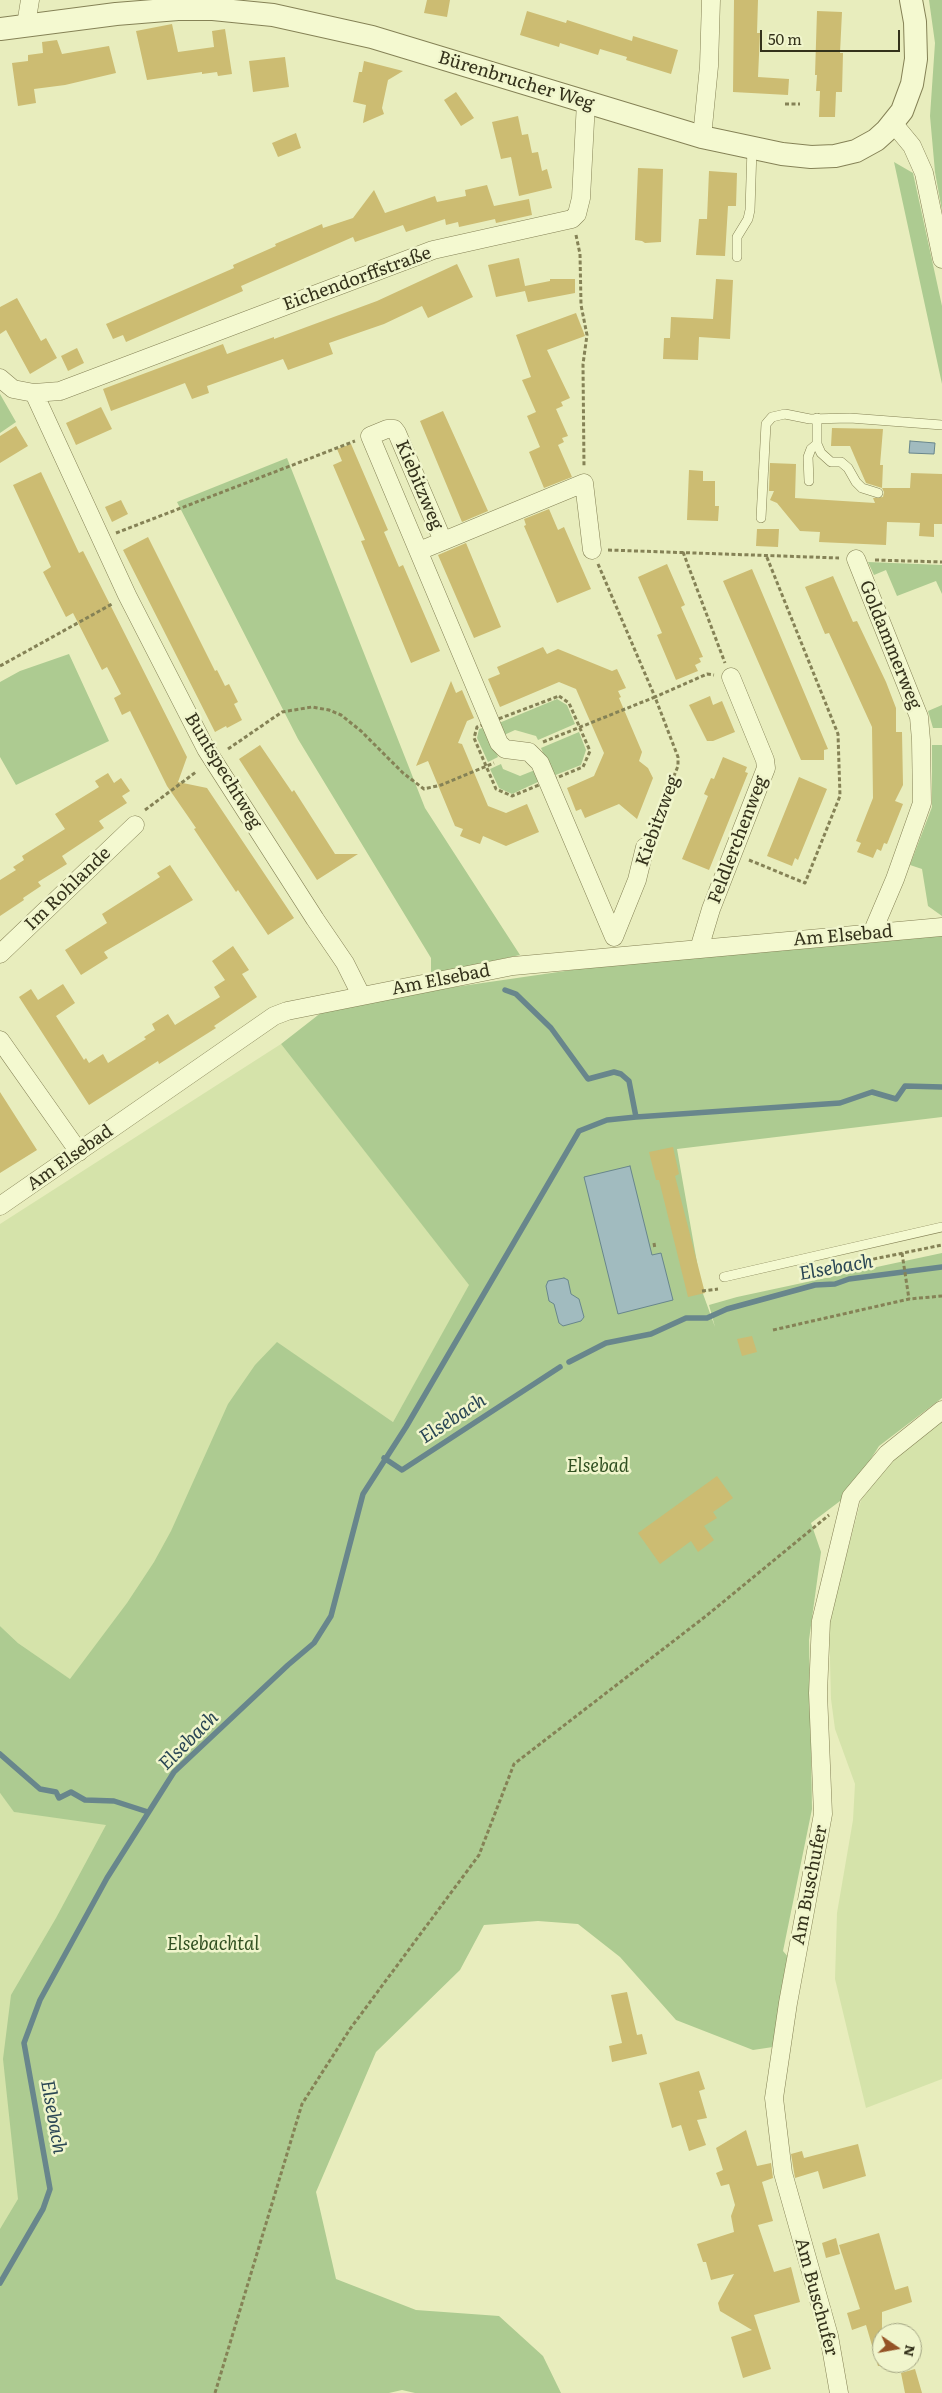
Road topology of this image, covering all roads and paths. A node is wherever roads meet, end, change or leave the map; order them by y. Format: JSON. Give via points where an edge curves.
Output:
{"nodes":[{"id":1,"x":30,"y":0,"type":"edge"},
{"id":2,"x":711,"y":0,"type":"edge"},
{"id":3,"x":911,"y":0,"type":"edge"},
{"id":4,"x":246,"y":6,"type":"edge"},
{"id":5,"x":26,"y":25,"type":"junction"},
{"id":6,"x":0,"y":29,"type":"edge"},
{"id":7,"x":586,"y":102,"type":"junction"},
{"id":8,"x":785,"y":104,"type":"dead end"},
{"id":9,"x":800,"y":104,"type":"dead end"},
{"id":10,"x":893,"y":123,"type":"junction"},
{"id":11,"x":702,"y":136,"type":"junction"},
{"id":12,"x":752,"y":148,"type":"junction"},
{"id":13,"x":572,"y":219,"type":"junction"},
{"id":14,"x":737,"y":257,"type":"dead end"},
{"id":15,"x":942,"y":260,"type":"edge"},
{"id":16,"x":0,"y":378,"type":"edge"},
{"id":17,"x":34,"y":394,"type":"junction"},
{"id":18,"x":818,"y":418,"type":"junction"},
{"id":19,"x":942,"y":425,"type":"edge"},
{"id":20,"x":370,"y":436,"type":"junction"},
{"id":21,"x":817,"y":444,"type":"junction"},
{"id":22,"x":809,"y":481,"type":"dead end"},
{"id":23,"x":584,"y":483,"type":"junction"},
{"id":24,"x":878,"y":493,"type":"dead end"},
{"id":25,"x":761,"y":518,"type":"dead end"},
{"id":26,"x":100,"y":538,"type":"junction"},
{"id":27,"x":443,"y":541,"type":"junction"},
{"id":28,"x":592,"y":550,"type":"junction"},
{"id":29,"x":419,"y":551,"type":"junction"},
{"id":30,"x":683,"y":552,"type":"junction"},
{"id":31,"x":766,"y":556,"type":"junction"},
{"id":32,"x":856,"y":559,"type":"junction"},
{"id":33,"x":942,"y":562,"type":"edge"},
{"id":34,"x":127,"y":596,"type":"junction"},
{"id":35,"x":0,"y":666,"type":"edge"},
{"id":36,"x":707,"y":674,"type":"dead end"},
{"id":37,"x":730,"y":678,"type":"joint"},
{"id":38,"x":654,"y":696,"type":"junction"},
{"id":39,"x":228,"y":749,"type":"dead end"},
{"id":40,"x":522,"y":750,"type":"junction"},
{"id":41,"x":196,"y":772,"type":"dead end"},
{"id":42,"x":135,"y":825,"type":"joint"},
{"id":43,"x":646,"y":847,"type":"joint"},
{"id":44,"x":734,"y":854,"type":"junction"},
{"id":45,"x":942,"y":927,"type":"edge"},
{"id":46,"x":872,"y":933,"type":"junction"},
{"id":47,"x":614,"y":937,"type":"junction"},
{"id":48,"x":699,"y":949,"type":"junction"},
{"id":49,"x":0,"y":954,"type":"edge"},
{"id":50,"x":614,"y":956,"type":"junction"},
{"id":51,"x":361,"y":995,"type":"junction"},
{"id":52,"x":0,"y":1040,"type":"edge"},
{"id":53,"x":79,"y":1152,"type":"junction"},
{"id":54,"x":0,"y":1206,"type":"edge"},
{"id":55,"x":942,"y":1227,"type":"edge"},
{"id":56,"x":654,"y":1243,"type":"dead end"},
{"id":57,"x":655,"y":1249,"type":"dead end"},
{"id":58,"x":902,"y":1253,"type":"dead end"},
{"id":59,"x":724,"y":1277,"type":"dead end"},
{"id":60,"x":942,"y":1296,"type":"edge"},
{"id":61,"x":909,"y":1299,"type":"junction"},
{"id":62,"x":773,"y":1330,"type":"dead end"},
{"id":63,"x":942,"y":1410,"type":"edge"},
{"id":64,"x":850,"y":1497,"type":"junction"},
{"id":65,"x":215,"y":2393,"type":"edge"},
{"id":66,"x":839,"y":2393,"type":"edge"}],
"edges":[{"from":1,"to":5,"type":"street"},
{"from":2,"to":11,"type":"street"},
{"from":3,"to":10,"type":"street","name":"Bürenbrucher Weg","via":[[915,68],[908,98]]},
{"from":4,"to":5,"type":"street","name":"Bürenbrucher Weg","via":[[178,9]]},
{"from":4,"to":7,"type":"street","name":"Bürenbrucher Weg","via":[[372,37]]},
{"from":5,"to":6,"type":"street","name":"Bürenbrucher Weg"},
{"from":7,"to":11,"type":"street","name":"Bürenbrucher Weg"},
{"from":7,"to":13,"type":"street","via":[[581,198],[577,214]]},
{"from":8,"to":9,"type":"path"},
{"from":10,"to":12,"type":"street","name":"Bürenbrucher Weg","via":[[876,140],[856,151],[835,156],[812,157]]},
{"from":10,"to":15,"type":"street","via":[[912,146],[924,173]]},
{"from":11,"to":12,"type":"street","name":"Bürenbrucher Weg"},
{"from":12,"to":14,"type":"lane","via":[[750,210],[737,237]]},
{"from":13,"to":17,"type":"street","name":"Eichendorffstraße","via":[[433,250],[60,391]]},
{"from":13,"to":23,"type":"path","via":[[580,254],[581,304],[587,334],[582,364]]},
{"from":16,"to":17,"type":"street","name":"Eichendorffstraße","via":[[13,389]]},
{"from":17,"to":26,"type":"street"},
{"from":18,"to":19,"type":"lane"},
{"from":18,"to":21,"type":"lane"},
{"from":18,"to":25,"type":"lane","via":[[785,414],[772,417],[766,424]]},
{"from":20,"to":26,"type":"path"},
{"from":20,"to":27,"type":"street","name":"Kiebitzweg","via":[[387,429],[398,433]]},
{"from":20,"to":29,"type":"street","name":"Kiebitzweg"},
{"from":21,"to":22,"type":"lane","via":[[808,457]]},
{"from":21,"to":24,"type":"lane","via":[[831,462],[841,462],[848,468],[862,488]]},
{"from":23,"to":27,"type":"street","name":"Kiebitzweg"},
{"from":23,"to":28,"type":"street"},
{"from":26,"to":34,"type":"street","name":"Buntspechtweg"},
{"from":27,"to":29,"type":"street","name":"Kiebitzweg"},
{"from":28,"to":30,"type":"path"},
{"from":28,"to":38,"type":"path","name":"Kiebitzweg"},
{"from":29,"to":40,"type":"street","name":"Kiebitzweg","via":[[499,743],[505,749]]},
{"from":30,"to":31,"type":"path"},
{"from":30,"to":37,"type":"path"},
{"from":31,"to":32,"type":"path"},
{"from":31,"to":44,"type":"path","via":[[838,734],[840,796],[805,883]]},
{"from":32,"to":33,"type":"path"},
{"from":32,"to":46,"type":"street","name":"Goldammerweg","via":[[919,717],[921,740],[922,803]]},
{"from":34,"to":35,"type":"path"},
{"from":34,"to":51,"type":"street","name":"Buntspechtweg","via":[[206,749],[346,963]]},
{"from":36,"to":38,"type":"path"},
{"from":37,"to":44,"type":"street","name":"Feldlerchenweg","via":[[766,768]]},
{"from":38,"to":40,"type":"path"},
{"from":38,"to":43,"type":"path","name":"Kiebitzweg","via":[[678,757],[678,766]]},
{"from":39,"to":40,"type":"path","via":[[282,712],[312,708],[341,715],[424,789],[442,785]]},
{"from":40,"to":47,"type":"street","name":"Kiebitzweg","via":[[534,755],[540,763]]},
{"from":41,"to":42,"type":"path","via":[[143,812]]},
{"from":42,"to":49,"type":"street","name":"Im Rohlande"},
{"from":43,"to":47,"type":"street","name":"Kiebitzweg","via":[[637,880]]},
{"from":44,"to":48,"type":"street","name":"Feldlerchenweg","via":[[711,909]]},
{"from":45,"to":46,"type":"street","name":"Am Elsebad"},
{"from":46,"to":48,"type":"street","name":"Am Elsebad"},
{"from":47,"to":50,"type":"street","name":"Kiebitzweg"},
{"from":48,"to":50,"type":"street","name":"Am Elsebad"},
{"from":50,"to":51,"type":"street","name":"Am Elsebad","via":[[513,966]]},
{"from":51,"to":53,"type":"street","name":"Am Elsebad","via":[[274,1016]]},
{"from":52,"to":53,"type":"street"},
{"from":53,"to":54,"type":"street","name":"Am Elsebad"},
{"from":55,"to":59,"type":"lane"},
{"from":56,"to":57,"type":"path"},
{"from":58,"to":61,"type":"path"},
{"from":60,"to":61,"type":"path"},
{"from":61,"to":62,"type":"path"},
{"from":63,"to":64,"type":"street","name":"Am Buschufer","via":[[886,1454]]},
{"from":64,"to":65,"type":"path","via":[[706,1616],[514,1764],[479,1855],[350,2030],[302,2104]]},
{"from":64,"to":66,"type":"street","name":"Am Buschufer","via":[[821,1621],[818,1693],[823,1814],[774,2098],[783,2173],[829,2336]]}]}
